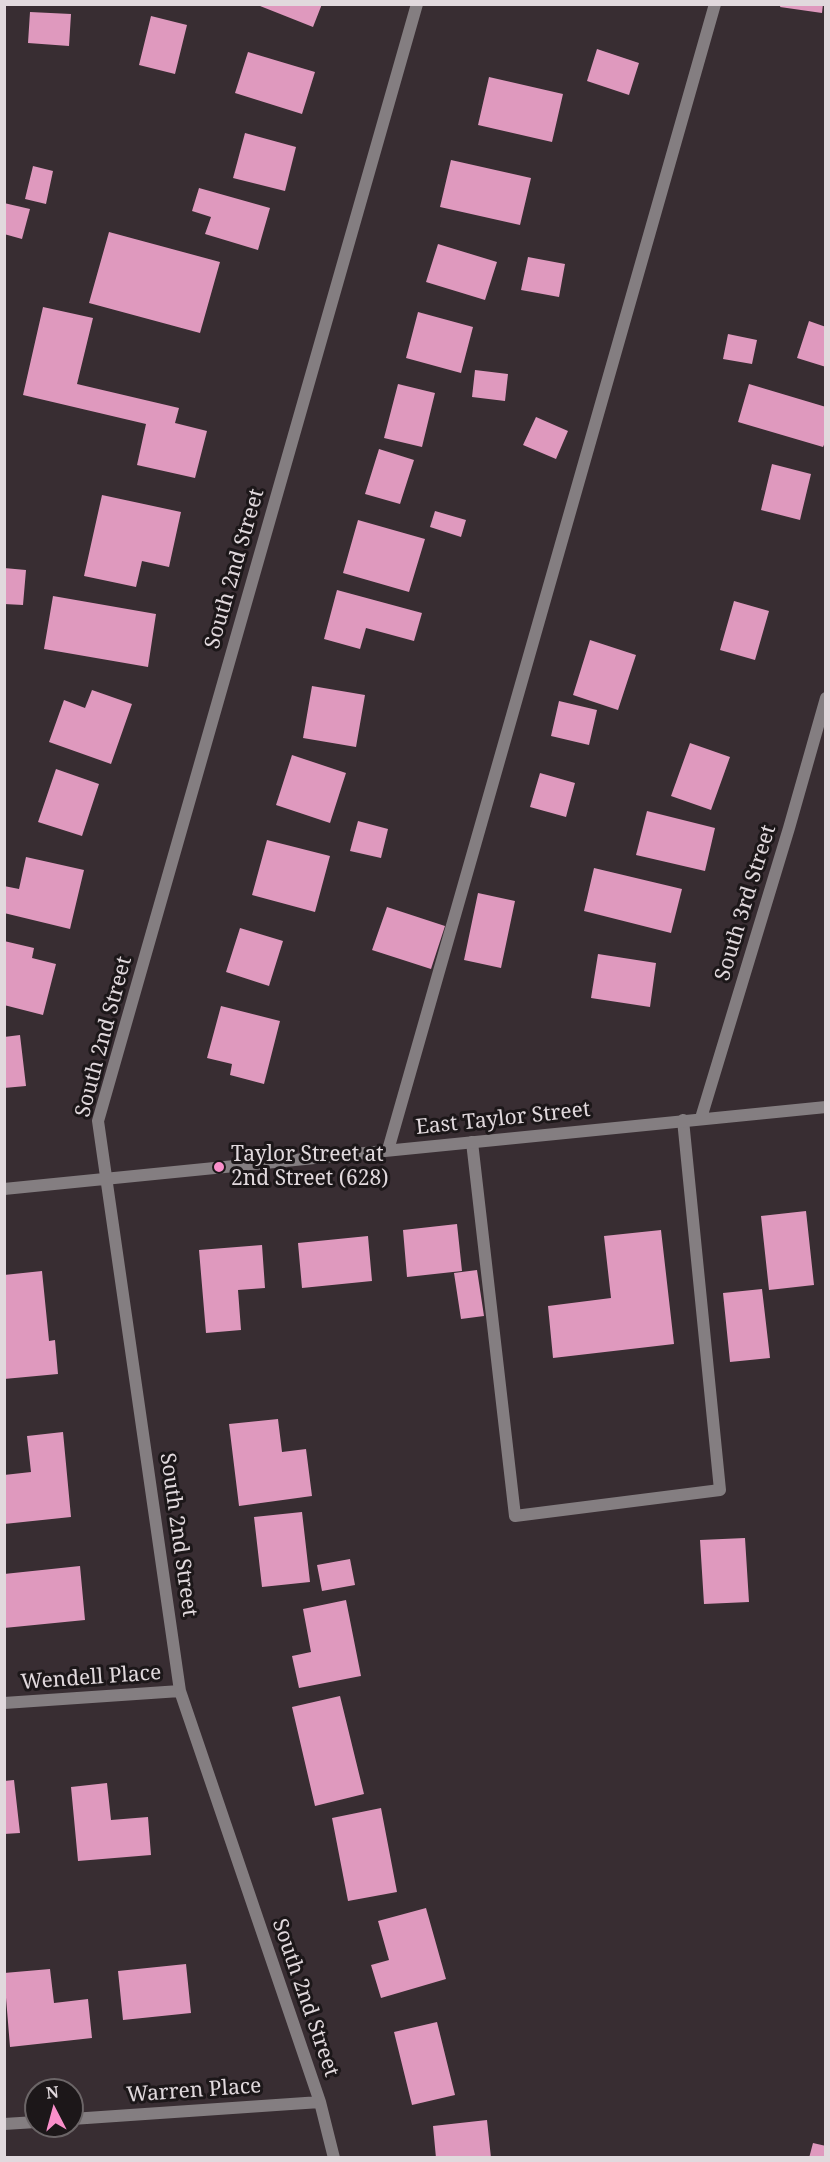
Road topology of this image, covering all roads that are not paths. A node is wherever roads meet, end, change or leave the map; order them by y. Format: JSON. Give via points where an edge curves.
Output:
{"nodes":[{"id":1,"x":417,"y":4,"type":"edge"},
{"id":2,"x":716,"y":4,"type":"edge"},
{"id":3,"x":825,"y":698,"type":"edge"},
{"id":4,"x":825,"y":1107,"type":"edge"},
{"id":5,"x":701,"y":1119,"type":"junction"},
{"id":6,"x":683,"y":1120,"type":"junction"},
{"id":7,"x":472,"y":1142,"type":"junction"},
{"id":8,"x":388,"y":1150,"type":"junction"},
{"id":9,"x":107,"y":1178,"type":"junction"},
{"id":10,"x":4,"y":1189,"type":"edge"},
{"id":11,"x":180,"y":1691,"type":"junction"},
{"id":12,"x":4,"y":1703,"type":"edge"},
{"id":13,"x":320,"y":2102,"type":"junction"},
{"id":14,"x":84,"y":2118,"type":"edge"},
{"id":15,"x":24,"y":2123,"type":"edge"},
{"id":16,"x":4,"y":2124,"type":"edge"},
{"id":17,"x":334,"y":2157,"type":"edge"}],
"edges":[{"from":1,"to":9,"type":"street","name":"South 2nd Street","via":[[98,1121]]},
{"from":2,"to":8,"type":"street"},
{"from":3,"to":5,"type":"street","name":"South 3rd Street"},
{"from":4,"to":5,"type":"street","name":"East Taylor Street"},
{"from":5,"to":6,"type":"street","name":"East Taylor Street"},
{"from":6,"to":7,"type":"street","name":"East Taylor Street"},
{"from":6,"to":7,"type":"street","via":[[720,1490],[515,1516]]},
{"from":7,"to":8,"type":"street","name":"East Taylor Street"},
{"from":8,"to":9,"type":"street","name":"East Taylor Street"},
{"from":9,"to":10,"type":"street","name":"East Taylor Street"},
{"from":9,"to":11,"type":"street","name":"South 2nd Street"},
{"from":11,"to":12,"type":"street","name":"Wendell Place"},
{"from":11,"to":13,"type":"street","name":"South 2nd Street"},
{"from":13,"to":14,"type":"street","name":"Warren Place"},
{"from":13,"to":17,"type":"street","name":"South 2nd Street"},
{"from":15,"to":16,"type":"street"}]}
